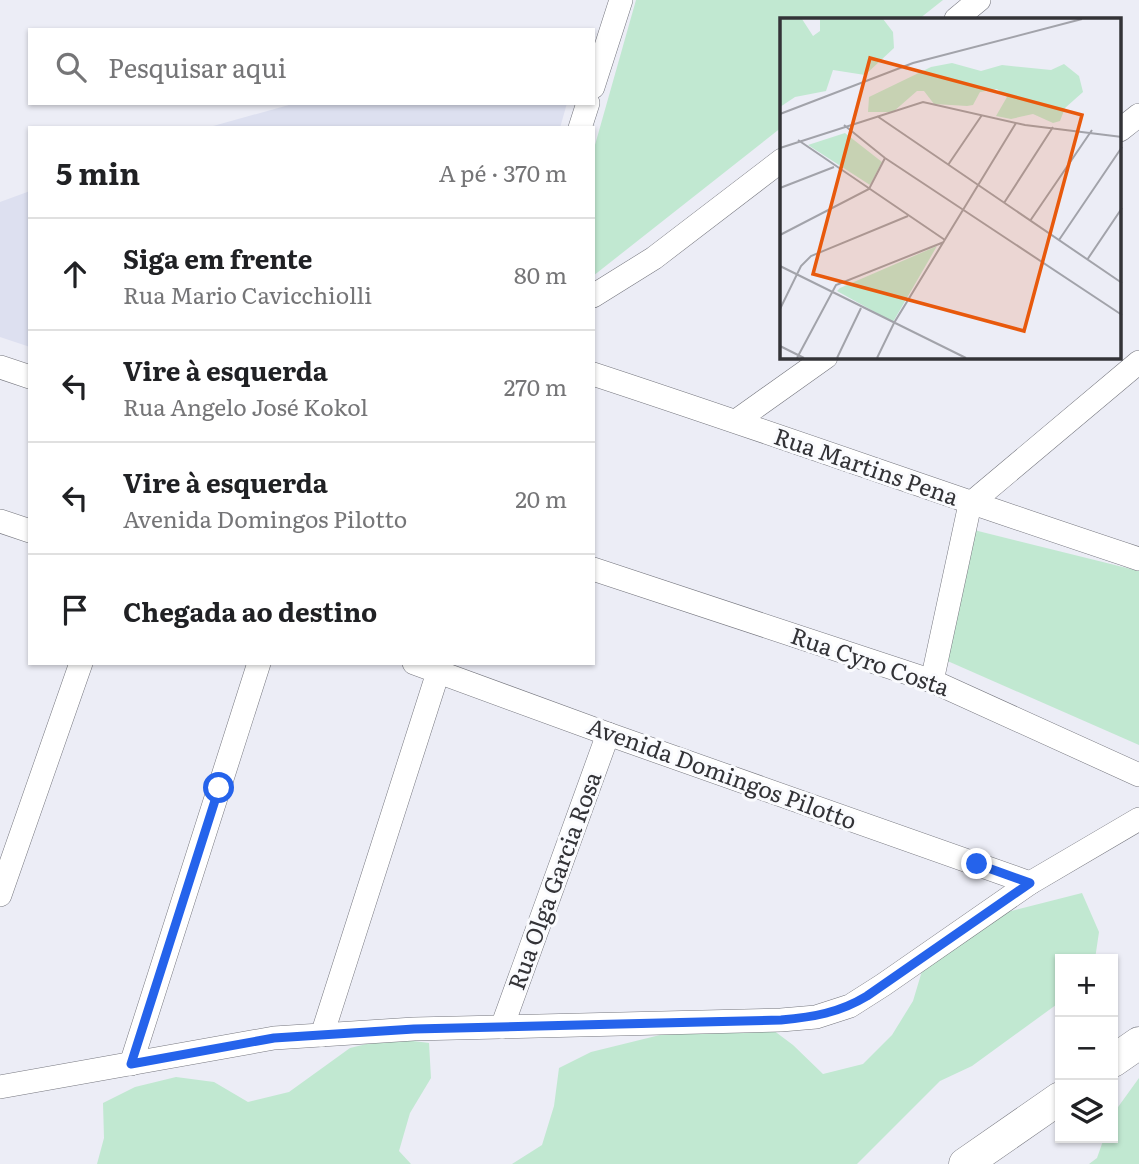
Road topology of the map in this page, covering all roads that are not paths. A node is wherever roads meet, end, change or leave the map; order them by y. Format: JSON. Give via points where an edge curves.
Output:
{"nodes":[{"id":1,"x":621,"y":0,"type":"edge"},
{"id":2,"x":979,"y":0,"type":"edge"},
{"id":3,"x":957,"y":18,"type":"edge"},
{"id":4,"x":595,"y":81,"type":"edge"},
{"id":5,"x":587,"y":105,"type":"edge"},
{"id":6,"x":1139,"y":115,"type":"edge"},
{"id":7,"x":581,"y":126,"type":"edge"},
{"id":8,"x":1122,"y":128,"type":"edge"},
{"id":9,"x":780,"y":162,"type":"edge"},
{"id":10,"x":595,"y":295,"type":"edge"},
{"id":11,"x":823,"y":359,"type":"edge"},
{"id":12,"x":1139,"y":362,"type":"edge"},
{"id":13,"x":0,"y":367,"type":"edge"},
{"id":14,"x":595,"y":375,"type":"edge"},
{"id":15,"x":28,"y":376,"type":"edge"},
{"id":16,"x":736,"y":421,"type":"junction"},
{"id":17,"x":970,"y":504,"type":"junction"},
{"id":18,"x":0,"y":521,"type":"edge"},
{"id":19,"x":28,"y":530,"type":"edge"},
{"id":20,"x":1139,"y":559,"type":"edge"},
{"id":21,"x":595,"y":570,"type":"edge"},
{"id":22,"x":80,"y":665,"type":"edge"},
{"id":23,"x":258,"y":665,"type":"edge"},
{"id":24,"x":440,"y":667,"type":"edge"},
{"id":25,"x":932,"y":681,"type":"junction"},
{"id":26,"x":608,"y":734,"type":"junction"},
{"id":27,"x":1139,"y":775,"type":"edge"},
{"id":28,"x":1139,"y":818,"type":"edge"},
{"id":29,"x":1030,"y":883,"type":"junction"},
{"id":30,"x":0,"y":895,"type":"edge"},
{"id":31,"x":502,"y":1027,"type":"junction"},
{"id":32,"x":322,"y":1035,"type":"junction"},
{"id":33,"x":1139,"y":1043,"type":"edge"},
{"id":34,"x":1118,"y":1058,"type":"edge"},
{"id":35,"x":131,"y":1064,"type":"junction"},
{"id":36,"x":0,"y":1087,"type":"edge"},
{"id":37,"x":1055,"y":1101,"type":"edge"},
{"id":38,"x":965,"y":1164,"type":"edge"}],
"edges":[{"from":1,"to":4,"type":"street"},
{"from":2,"to":3,"type":"street"},
{"from":5,"to":7,"type":"street"},
{"from":6,"to":8,"type":"street"},
{"from":9,"to":10,"type":"street","via":[[654,258]]},
{"from":11,"to":16,"type":"street"},
{"from":12,"to":17,"type":"street"},
{"from":13,"to":15,"type":"street"},
{"from":14,"to":16,"type":"street","name":"Rua Martins Pena"},
{"from":16,"to":17,"type":"street","name":"Rua Martins Pena"},
{"from":17,"to":20,"type":"street","name":"Rua Martins Pena"},
{"from":17,"to":25,"type":"street"},
{"from":18,"to":19,"type":"street"},
{"from":21,"to":25,"type":"street","name":"Rua Cyro Costa"},
{"from":22,"to":30,"type":"street"},
{"from":23,"to":35,"type":"street"},
{"from":24,"to":26,"type":"street","name":"Avenida Domingos Pilotto"},
{"from":24,"to":32,"type":"street"},
{"from":25,"to":27,"type":"street","name":"Rua Cyro Costa"},
{"from":26,"to":29,"type":"street","name":"Avenida Domingos Pilotto"},
{"from":26,"to":31,"type":"street","name":"Rua Olga Garcia Rosa"},
{"from":28,"to":29,"type":"street"},
{"from":29,"to":31,"type":"street","via":[[850,1006],[816,1017]]},
{"from":31,"to":32,"type":"street"},
{"from":32,"to":35,"type":"street","via":[[274,1038]]},
{"from":33,"to":34,"type":"main road"},
{"from":35,"to":36,"type":"street"},
{"from":37,"to":38,"type":"main road"}]}
